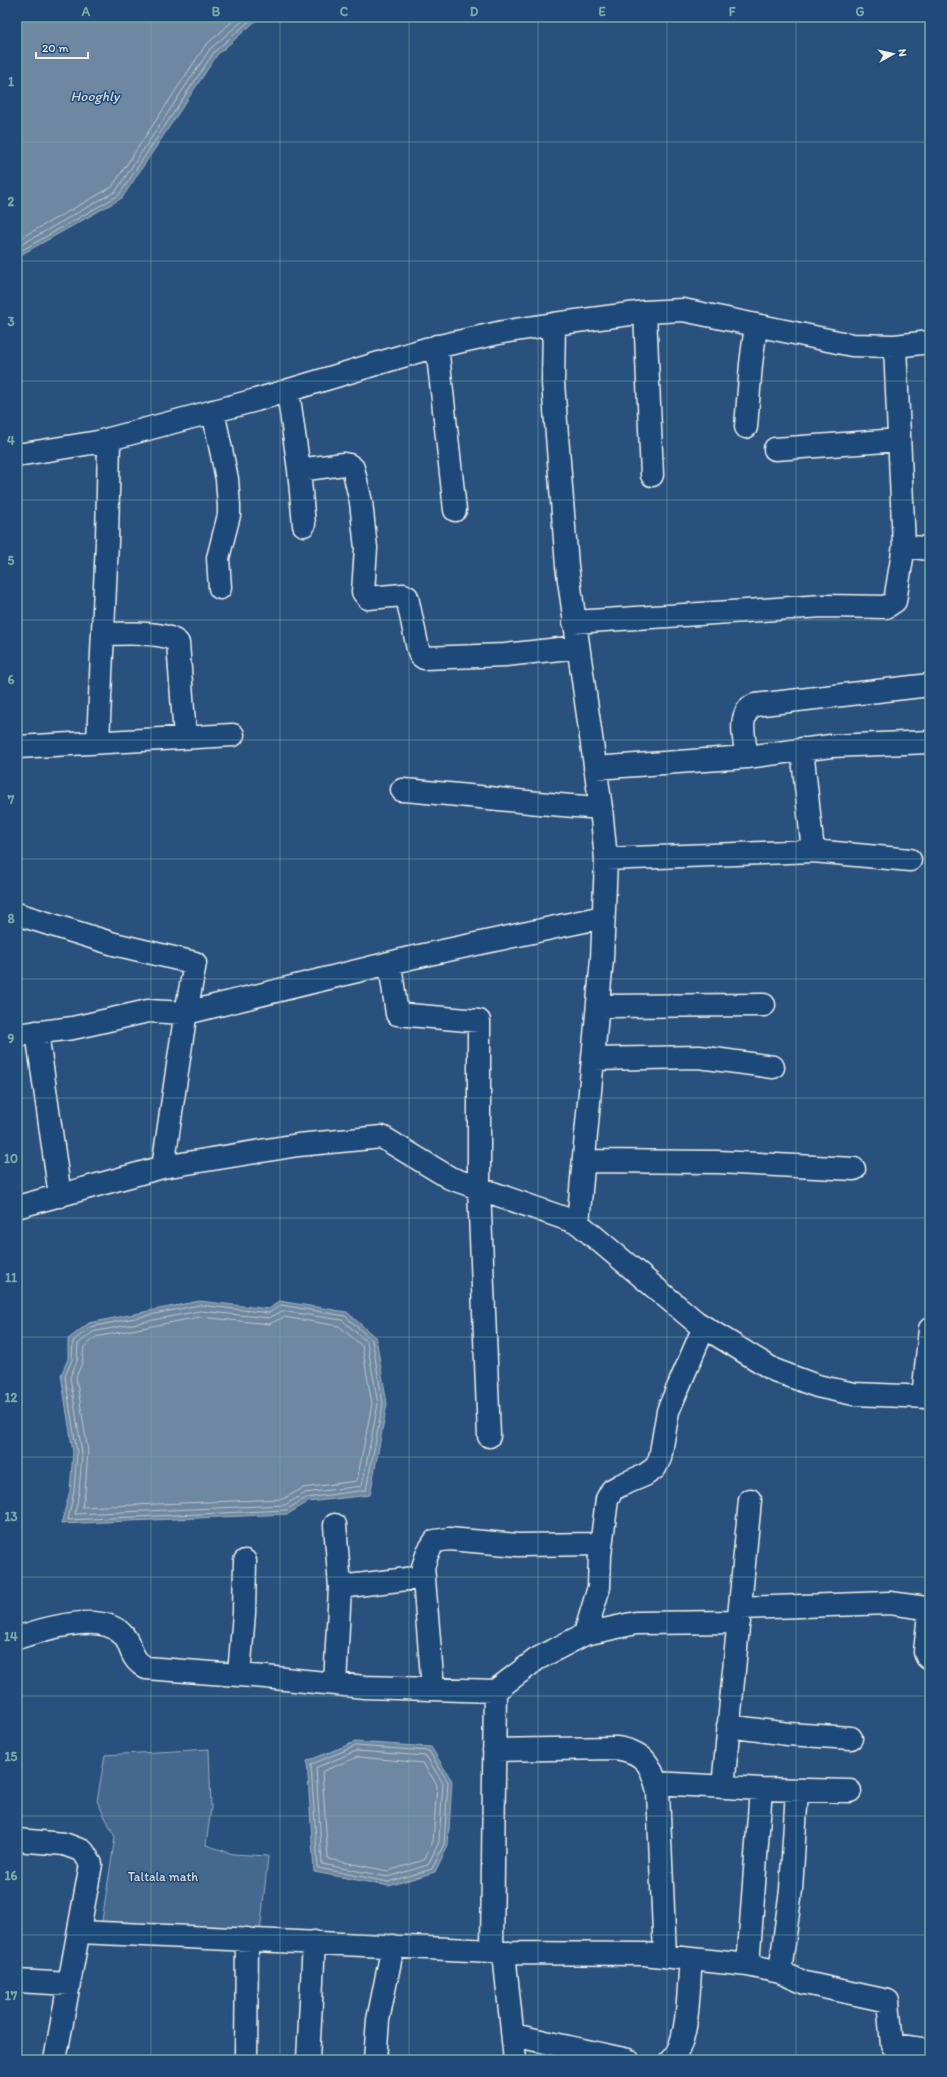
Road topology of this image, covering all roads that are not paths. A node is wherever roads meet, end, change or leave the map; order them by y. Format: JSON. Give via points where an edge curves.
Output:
{"nodes":[{"id":1,"x":645,"y":312,"type":"junction"},
{"id":2,"x":554,"y":324,"type":"junction"},
{"id":3,"x":756,"y":325,"type":"junction"},
{"id":4,"x":930,"y":342,"type":"edge"},
{"id":5,"x":437,"y":346,"type":"junction"},
{"id":6,"x":895,"y":346,"type":"junction"},
{"id":7,"x":288,"y":391,"type":"junction"},
{"id":8,"x":213,"y":411,"type":"junction"},
{"id":9,"x":746,"y":427,"type":"dead end"},
{"id":10,"x":109,"y":439,"type":"junction"},
{"id":11,"x":899,"y":440,"type":"junction"},
{"id":12,"x":775,"y":449,"type":"dead end"},
{"id":13,"x":17,"y":455,"type":"edge"},
{"id":14,"x":299,"y":470,"type":"junction"},
{"id":15,"x":652,"y":475,"type":"dead end"},
{"id":16,"x":455,"y":510,"type":"dead end"},
{"id":17,"x":304,"y":525,"type":"dead end"},
{"id":18,"x":904,"y":546,"type":"junction"},
{"id":19,"x":930,"y":549,"type":"edge"},
{"id":20,"x":220,"y":588,"type":"dead end"},
{"id":21,"x":574,"y":622,"type":"junction"},
{"id":22,"x":104,"y":634,"type":"junction"},
{"id":23,"x":578,"y":647,"type":"junction"},
{"id":24,"x":930,"y":685,"type":"edge"},
{"id":25,"x":233,"y":735,"type":"dead end"},
{"id":26,"x":185,"y":737,"type":"junction"},
{"id":27,"x":98,"y":742,"type":"junction"},
{"id":28,"x":930,"y":742,"type":"edge"},
{"id":29,"x":17,"y":747,"type":"edge"},
{"id":30,"x":802,"y":749,"type":"junction"},
{"id":31,"x":748,"y":757,"type":"junction"},
{"id":32,"x":595,"y":768,"type":"junction"},
{"id":33,"x":402,"y":790,"type":"dead end"},
{"id":34,"x":601,"y":808,"type":"junction"},
{"id":35,"x":813,"y":851,"type":"junction"},
{"id":36,"x":606,"y":859,"type":"junction"},
{"id":37,"x":910,"y":860,"type":"dead end"},
{"id":38,"x":17,"y":914,"type":"edge"},
{"id":39,"x":603,"y":917,"type":"junction"},
{"id":40,"x":390,"y":964,"type":"junction"},
{"id":41,"x":764,"y":1005,"type":"dead end"},
{"id":42,"x":598,"y":1006,"type":"junction"},
{"id":43,"x":186,"y":1013,"type":"junction"},
{"id":44,"x":27,"y":1034,"type":"edge"},
{"id":45,"x":593,"y":1059,"type":"junction"},
{"id":46,"x":773,"y":1067,"type":"dead end"},
{"id":47,"x":585,"y":1161,"type":"junction"},
{"id":48,"x":163,"y":1167,"type":"junction"},
{"id":49,"x":854,"y":1169,"type":"dead end"},
{"id":50,"x":479,"y":1188,"type":"junction"},
{"id":51,"x":60,"y":1196,"type":"junction"},
{"id":52,"x":17,"y":1207,"type":"edge"},
{"id":53,"x":578,"y":1223,"type":"junction"},
{"id":54,"x":704,"y":1327,"type":"junction"},
{"id":55,"x":930,"y":1329,"type":"edge"},
{"id":56,"x":926,"y":1397,"type":"edge"},
{"id":57,"x":489,"y":1436,"type":"dead end"},
{"id":58,"x":750,"y":1500,"type":"dead end"},
{"id":59,"x":335,"y":1525,"type":"dead end"},
{"id":60,"x":601,"y":1544,"type":"junction"},
{"id":61,"x":246,"y":1561,"type":"dead end"},
{"id":62,"x":424,"y":1578,"type":"junction"},
{"id":63,"x":340,"y":1587,"type":"junction"},
{"id":64,"x":739,"y":1615,"type":"junction"},
{"id":65,"x":585,"y":1634,"type":"junction"},
{"id":66,"x":17,"y":1638,"type":"edge"},
{"id":67,"x":930,"y":1659,"type":"edge"},
{"id":68,"x":239,"y":1675,"type":"junction"},
{"id":69,"x":335,"y":1684,"type":"junction"},
{"id":70,"x":433,"y":1689,"type":"junction"},
{"id":71,"x":495,"y":1691,"type":"junction"},
{"id":72,"x":728,"y":1726,"type":"junction"},
{"id":73,"x":851,"y":1738,"type":"dead end"},
{"id":74,"x":494,"y":1750,"type":"junction"},
{"id":75,"x":656,"y":1783,"type":"junction"},
{"id":76,"x":723,"y":1787,"type":"junction"},
{"id":77,"x":761,"y":1789,"type":"junction"},
{"id":78,"x":797,"y":1790,"type":"junction"},
{"id":79,"x":850,"y":1791,"type":"dead end"},
{"id":80,"x":17,"y":1840,"type":"edge"},
{"id":81,"x":78,"y":1932,"type":"junction"},
{"id":82,"x":247,"y":1939,"type":"junction"},
{"id":83,"x":314,"y":1942,"type":"junction"},
{"id":84,"x":393,"y":1946,"type":"junction"},
{"id":85,"x":498,"y":1952,"type":"junction"},
{"id":86,"x":665,"y":1956,"type":"junction"},
{"id":87,"x":691,"y":1959,"type":"junction"},
{"id":88,"x":748,"y":1965,"type":"junction"},
{"id":89,"x":780,"y":1972,"type":"junction"},
{"id":90,"x":17,"y":1981,"type":"edge"},
{"id":91,"x":70,"y":1984,"type":"junction"},
{"id":92,"x":513,"y":2035,"type":"junction"},
{"id":93,"x":930,"y":2050,"type":"edge"},
{"id":94,"x":891,"y":2052,"type":"edge"},
{"id":95,"x":55,"y":2060,"type":"edge"},
{"id":96,"x":246,"y":2060,"type":"edge"},
{"id":97,"x":308,"y":2060,"type":"edge"},
{"id":98,"x":375,"y":2060,"type":"edge"},
{"id":99,"x":515,"y":2060,"type":"edge"},
{"id":100,"x":628,"y":2060,"type":"edge"},
{"id":101,"x":671,"y":2060,"type":"edge"}],
"edges":[{"from":1,"to":2,"type":"street"},
{"from":1,"to":3,"type":"street","via":[[683,310]]},
{"from":1,"to":15,"type":"street"},
{"from":2,"to":5,"type":"street"},
{"from":2,"to":21,"type":"street","via":[[553,383],[567,566]]},
{"from":3,"to":6,"type":"street","via":[[852,345]]},
{"from":3,"to":9,"type":"street","via":[[750,364]]},
{"from":4,"to":6,"type":"street"},
{"from":5,"to":7,"type":"street"},
{"from":5,"to":16,"type":"street"},
{"from":6,"to":11,"type":"street"},
{"from":7,"to":8,"type":"street"},
{"from":7,"to":14,"type":"street"},
{"from":8,"to":10,"type":"street"},
{"from":8,"to":20,"type":"street","via":[[227,480],[229,506],[218,558]]},
{"from":10,"to":13,"type":"street"},
{"from":10,"to":22,"type":"street"},
{"from":11,"to":12,"type":"street"},
{"from":11,"to":18,"type":"street"},
{"from":14,"to":17,"type":"street"},
{"from":14,"to":23,"type":"street","via":[[344,464],[353,468],[361,502],[366,548],[364,592],[368,598],[403,595],[408,598],[418,649],[424,658],[505,655]]},
{"from":18,"to":19,"type":"street"},
{"from":18,"to":21,"type":"street","via":[[895,601],[886,607],[823,606]]},
{"from":21,"to":23,"type":"street"},
{"from":22,"to":26,"type":"street","via":[[161,635],[172,637],[178,643]]},
{"from":22,"to":27,"type":"street"},
{"from":23,"to":32,"type":"street"},
{"from":24,"to":31,"type":"street","via":[[751,707],[744,722]]},
{"from":25,"to":26,"type":"street"},
{"from":26,"to":27,"type":"street"},
{"from":27,"to":29,"type":"street"},
{"from":28,"to":30,"type":"street"},
{"from":30,"to":31,"type":"street"},
{"from":30,"to":35,"type":"street"},
{"from":31,"to":32,"type":"street"},
{"from":32,"to":34,"type":"street"},
{"from":33,"to":34,"type":"street","via":[[532,804]]},
{"from":34,"to":36,"type":"street"},
{"from":35,"to":36,"type":"street"},
{"from":35,"to":37,"type":"street"},
{"from":36,"to":39,"type":"street"},
{"from":38,"to":43,"type":"street","via":[[114,944],[195,963]]},
{"from":39,"to":40,"type":"street"},
{"from":39,"to":42,"type":"street"},
{"from":40,"to":43,"type":"street"},
{"from":40,"to":50,"type":"street","via":[[397,1014],[479,1020]]},
{"from":41,"to":42,"type":"street"},
{"from":42,"to":45,"type":"street"},
{"from":43,"to":44,"type":"street","via":[[148,1011],[73,1028]]},
{"from":43,"to":48,"type":"street"},
{"from":44,"to":51,"type":"street"},
{"from":45,"to":46,"type":"street","via":[[693,1057]]},
{"from":45,"to":47,"type":"street"},
{"from":47,"to":49,"type":"street","via":[[718,1162]]},
{"from":47,"to":53,"type":"street"},
{"from":48,"to":50,"type":"street","via":[[298,1145],[382,1137],[450,1178]]},
{"from":48,"to":51,"type":"street"},
{"from":50,"to":53,"type":"street"},
{"from":50,"to":57,"type":"street"},
{"from":51,"to":52,"type":"street"},
{"from":53,"to":54,"type":"street"},
{"from":54,"to":56,"type":"street","via":[[774,1370],[817,1386],[854,1394]]},
{"from":54,"to":60,"type":"street","via":[[668,1411],[660,1458],[655,1468],[645,1475],[612,1490],[607,1499]]},
{"from":55,"to":56,"type":"street"},
{"from":58,"to":64,"type":"street"},
{"from":59,"to":63,"type":"street"},
{"from":60,"to":62,"type":"street","via":[[518,1545],[449,1540],[435,1542],[423,1567]]},
{"from":60,"to":65,"type":"street","via":[[599,1587]]},
{"from":61,"to":68,"type":"street"},
{"from":62,"to":63,"type":"street"},
{"from":62,"to":70,"type":"street"},
{"from":63,"to":69,"type":"street"},
{"from":64,"to":65,"type":"street","via":[[636,1623]]},
{"from":64,"to":67,"type":"street","via":[[890,1604],[926,1608],[929,1614],[925,1652]]},
{"from":64,"to":72,"type":"street"},
{"from":65,"to":71,"type":"street","via":[[537,1659]]},
{"from":66,"to":68,"type":"street","via":[[67,1625],[103,1624],[115,1627],[124,1635],[135,1658],[146,1668]]},
{"from":68,"to":69,"type":"street"},
{"from":69,"to":70,"type":"street"},
{"from":70,"to":71,"type":"street"},
{"from":71,"to":74,"type":"street"},
{"from":72,"to":73,"type":"street","via":[[788,1734]]},
{"from":72,"to":76,"type":"street"},
{"from":74,"to":75,"type":"street","via":[[631,1750],[643,1758]]},
{"from":74,"to":85,"type":"street"},
{"from":75,"to":76,"type":"street"},
{"from":75,"to":86,"type":"street"},
{"from":76,"to":77,"type":"street"},
{"from":77,"to":78,"type":"street"},
{"from":77,"to":88,"type":"street"},
{"from":78,"to":79,"type":"street"},
{"from":78,"to":89,"type":"street","via":[[791,1890]]},
{"from":80,"to":81,"type":"street","via":[[64,1844],[83,1851],[91,1864]]},
{"from":81,"to":82,"type":"street"},
{"from":81,"to":91,"type":"street"},
{"from":82,"to":83,"type":"street"},
{"from":82,"to":96,"type":"street"},
{"from":83,"to":84,"type":"street"},
{"from":83,"to":97,"type":"street"},
{"from":84,"to":85,"type":"street"},
{"from":84,"to":98,"type":"street","via":[[378,2020]]},
{"from":85,"to":86,"type":"street"},
{"from":85,"to":92,"type":"street"},
{"from":86,"to":87,"type":"street"},
{"from":87,"to":88,"type":"street"},
{"from":87,"to":101,"type":"street","via":[[683,2037],[677,2055]]},
{"from":88,"to":89,"type":"street"},
{"from":89,"to":94,"type":"street","via":[[805,1983],[888,2001]]},
{"from":90,"to":91,"type":"street"},
{"from":91,"to":95,"type":"street"},
{"from":92,"to":99,"type":"street"},
{"from":92,"to":100,"type":"street"},
{"from":93,"to":94,"type":"street"}]}
